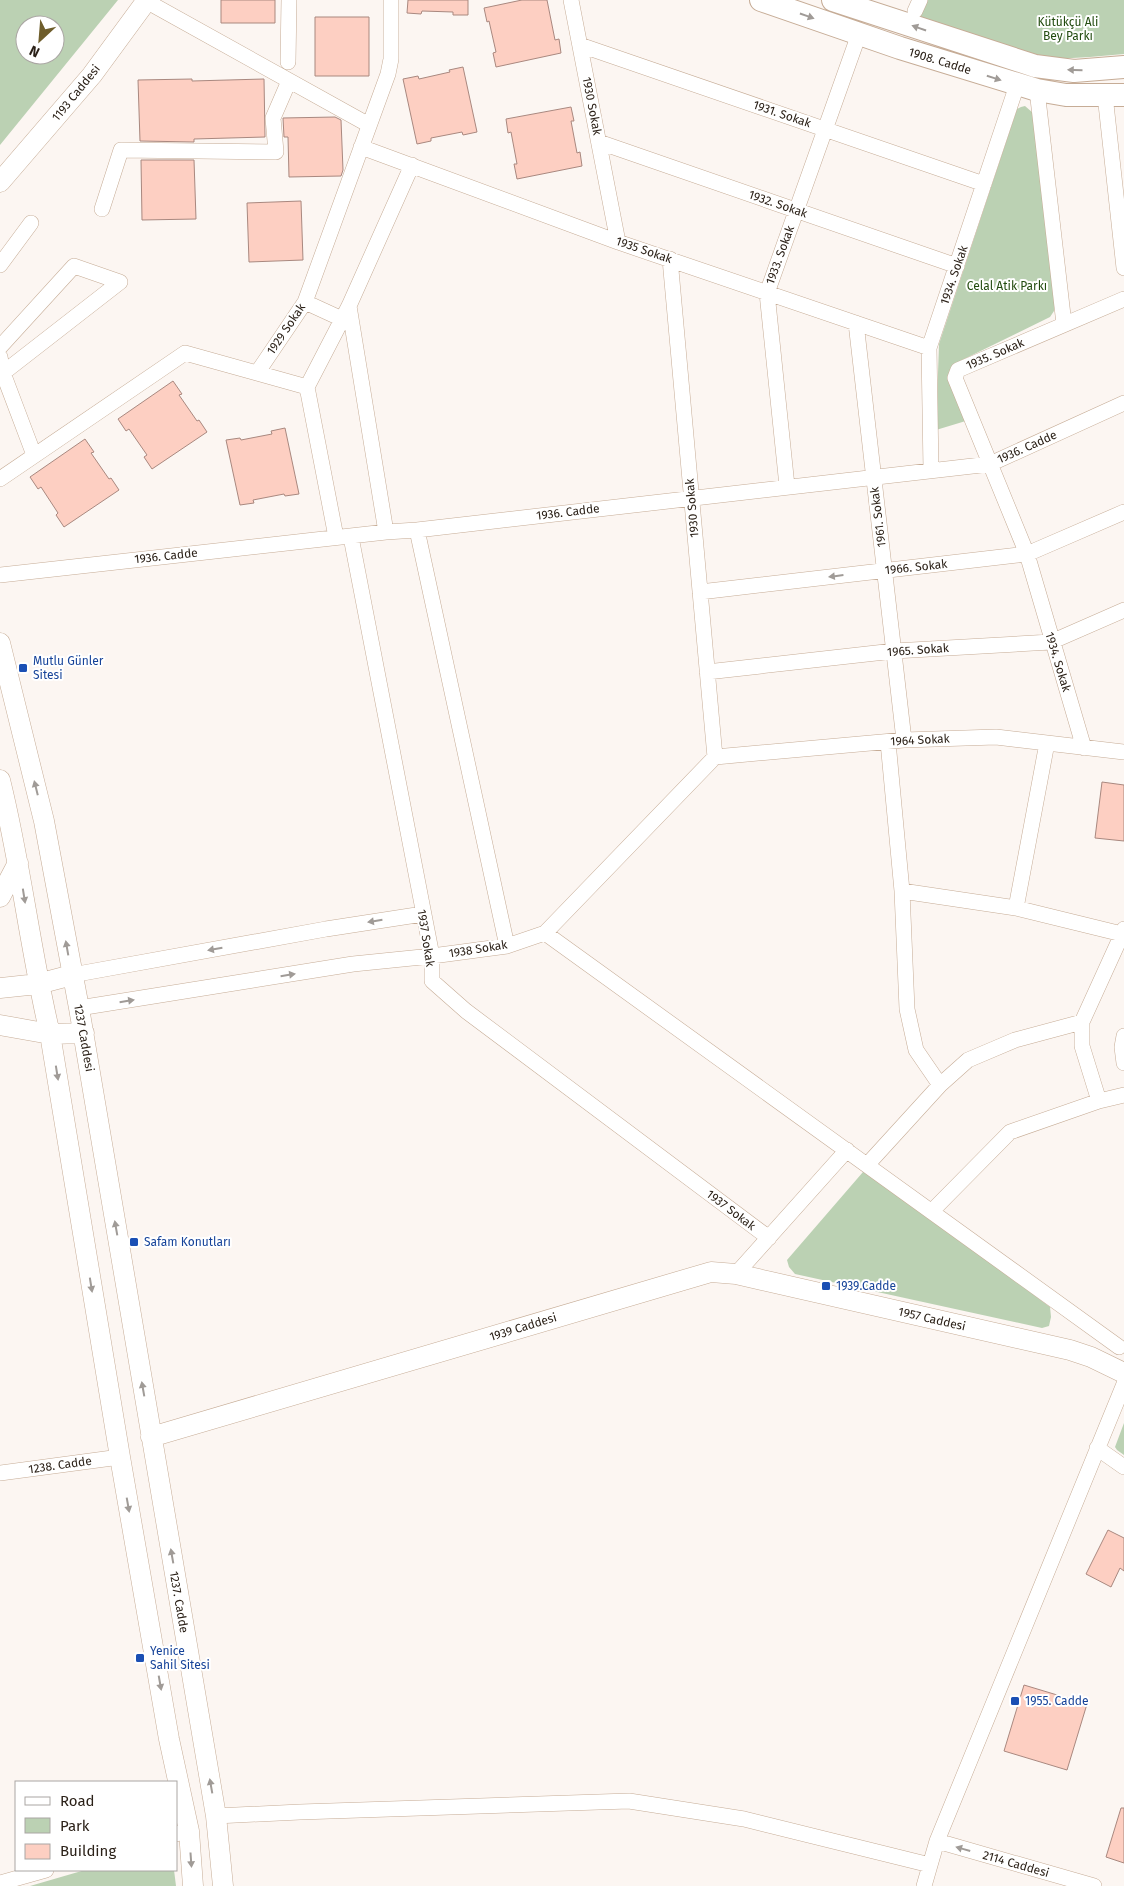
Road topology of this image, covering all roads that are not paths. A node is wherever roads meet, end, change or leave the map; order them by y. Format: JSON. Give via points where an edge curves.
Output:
{"nodes":[{"id":1,"x":146,"y":0,"type":"edge"},
{"id":2,"x":289,"y":0,"type":"edge"},
{"id":3,"x":391,"y":0,"type":"edge"},
{"id":4,"x":571,"y":0,"type":"edge"},
{"id":5,"x":761,"y":0,"type":"edge"},
{"id":6,"x":833,"y":0,"type":"edge"},
{"id":7,"x":859,"y":34,"type":"junction"},
{"id":8,"x":580,"y":45,"type":"junction"},
{"id":9,"x":288,"y":62,"type":"dead end"},
{"id":10,"x":1124,"y":67,"type":"edge"},
{"id":11,"x":289,"y":81,"type":"junction"},
{"id":12,"x":1027,"y":88,"type":"junction"},
{"id":13,"x":1114,"y":95,"type":"edge"},
{"id":14,"x":370,"y":125,"type":"junction"},
{"id":15,"x":825,"y":129,"type":"junction"},
{"id":16,"x":599,"y":142,"type":"junction"},
{"id":17,"x":362,"y":147,"type":"junction"},
{"id":18,"x":412,"y":165,"type":"junction"},
{"id":19,"x":0,"y":182,"type":"edge"},
{"id":20,"x":984,"y":184,"type":"junction"},
{"id":21,"x":102,"y":209,"type":"dead end"},
{"id":22,"x":796,"y":210,"type":"junction"},
{"id":23,"x":31,"y":223,"type":"dead end"},
{"id":24,"x":618,"y":242,"type":"junction"},
{"id":25,"x":670,"y":259,"type":"junction"},
{"id":26,"x":0,"y":265,"type":"edge"},
{"id":27,"x":957,"y":266,"type":"junction"},
{"id":28,"x":1124,"y":268,"type":"edge"},
{"id":29,"x":767,"y":292,"type":"junction"},
{"id":30,"x":1124,"y":299,"type":"edge"},
{"id":31,"x":305,"y":302,"type":"junction"},
{"id":32,"x":346,"y":312,"type":"junction"},
{"id":33,"x":856,"y":323,"type":"junction"},
{"id":34,"x":1064,"y":324,"type":"junction"},
{"id":35,"x":0,"y":347,"type":"edge"},
{"id":36,"x":929,"y":348,"type":"junction"},
{"id":37,"x":0,"y":357,"type":"edge"},
{"id":38,"x":3,"y":373,"type":"junction"},
{"id":39,"x":257,"y":373,"type":"junction"},
{"id":40,"x":306,"y":387,"type":"junction"},
{"id":41,"x":1124,"y":403,"type":"edge"},
{"id":42,"x":34,"y":455,"type":"junction"},
{"id":43,"x":990,"y":464,"type":"junction"},
{"id":44,"x":931,"y":470,"type":"junction"},
{"id":45,"x":874,"y":477,"type":"junction"},
{"id":46,"x":0,"y":479,"type":"edge"},
{"id":47,"x":787,"y":486,"type":"junction"},
{"id":48,"x":691,"y":497,"type":"junction"},
{"id":49,"x":1124,"y":512,"type":"edge"},
{"id":50,"x":417,"y":530,"type":"junction"},
{"id":51,"x":386,"y":532,"type":"junction"},
{"id":52,"x":336,"y":537,"type":"junction"},
{"id":53,"x":351,"y":537,"type":"junction"},
{"id":54,"x":1027,"y":554,"type":"junction"},
{"id":55,"x":884,"y":570,"type":"junction"},
{"id":56,"x":0,"y":575,"type":"edge"},
{"id":57,"x":700,"y":592,"type":"junction"},
{"id":58,"x":1124,"y":610,"type":"edge"},
{"id":59,"x":1051,"y":642,"type":"junction"},
{"id":60,"x":0,"y":643,"type":"edge"},
{"id":61,"x":894,"y":651,"type":"junction"},
{"id":62,"x":707,"y":672,"type":"junction"},
{"id":63,"x":904,"y":740,"type":"junction"},
{"id":64,"x":888,"y":742,"type":"junction"},
{"id":65,"x":1047,"y":743,"type":"junction"},
{"id":66,"x":1084,"y":748,"type":"junction"},
{"id":67,"x":1124,"y":752,"type":"edge"},
{"id":68,"x":715,"y":757,"type":"junction"},
{"id":69,"x":0,"y":780,"type":"edge"},
{"id":70,"x":18,"y":863,"type":"junction"},
{"id":71,"x":902,"y":891,"type":"junction"},
{"id":72,"x":0,"y":897,"type":"edge"},
{"id":73,"x":1016,"y":908,"type":"junction"},
{"id":74,"x":423,"y":914,"type":"junction"},
{"id":75,"x":1123,"y":931,"type":"edge"},
{"id":76,"x":545,"y":933,"type":"junction"},
{"id":77,"x":507,"y":946,"type":"junction"},
{"id":78,"x":432,"y":956,"type":"junction"},
{"id":79,"x":72,"y":975,"type":"junction"},
{"id":80,"x":38,"y":984,"type":"junction"},
{"id":81,"x":0,"y":988,"type":"edge"},
{"id":82,"x":79,"y":1008,"type":"junction"},
{"id":83,"x":1082,"y":1022,"type":"junction"},
{"id":84,"x":0,"y":1026,"type":"edge"},
{"id":85,"x":84,"y":1033,"type":"junction"},
{"id":86,"x":50,"y":1034,"type":"junction"},
{"id":87,"x":1124,"y":1036,"type":"edge"},
{"id":88,"x":1124,"y":1063,"type":"edge"},
{"id":89,"x":940,"y":1085,"type":"junction"},
{"id":90,"x":1124,"y":1096,"type":"edge"},
{"id":91,"x":1099,"y":1101,"type":"junction"},
{"id":92,"x":847,"y":1150,"type":"junction"},
{"id":93,"x":867,"y":1165,"type":"junction"},
{"id":94,"x":932,"y":1212,"type":"junction"},
{"id":95,"x":770,"y":1238,"type":"junction"},
{"id":96,"x":736,"y":1274,"type":"junction"},
{"id":97,"x":1119,"y":1356,"type":"edge"},
{"id":98,"x":1124,"y":1384,"type":"edge"},
{"id":99,"x":151,"y":1437,"type":"junction"},
{"id":100,"x":1097,"y":1448,"type":"junction"},
{"id":101,"x":120,"y":1457,"type":"junction"},
{"id":102,"x":1124,"y":1467,"type":"edge"},
{"id":103,"x":0,"y":1473,"type":"edge"},
{"id":104,"x":175,"y":1781,"type":"edge"},
{"id":105,"x":178,"y":1803,"type":"edge"},
{"id":106,"x":216,"y":1816,"type":"junction"},
{"id":107,"x":182,"y":1832,"type":"edge"},
{"id":108,"x":937,"y":1841,"type":"junction"},
{"id":109,"x":930,"y":1865,"type":"junction"},
{"id":110,"x":42,"y":1871,"type":"edge"},
{"id":111,"x":0,"y":1882,"type":"edge"},
{"id":112,"x":193,"y":1886,"type":"edge"},
{"id":113,"x":223,"y":1886,"type":"edge"},
{"id":114,"x":924,"y":1886,"type":"edge"},
{"id":115,"x":1094,"y":1886,"type":"edge"}],
"edges":[{"from":1,"to":11,"type":"street"},
{"from":1,"to":19,"type":"street","name":"1193 Caddesi","via":[[92,75]]},
{"from":2,"to":9,"type":"street"},
{"from":3,"to":14,"type":"street","name":"1929 Sokak","via":[[390,67]]},
{"from":4,"to":8,"type":"street","name":"1930 Sokak"},
{"from":5,"to":7,"type":"main road","name":"1908. Cadde","one_way":true},
{"from":10,"to":6,"type":"main road","name":"1908. Cadde","one_way":true,"via":[[1074,71],[1034,66]]},
{"from":7,"to":12,"type":"main road","name":"1908. Cadde","one_way":true},
{"from":7,"to":15,"type":"street","name":"1933. Sokak"},
{"from":8,"to":15,"type":"street","name":"1931. Sokak"},
{"from":8,"to":16,"type":"street","name":"1930 Sokak"},
{"from":11,"to":14,"type":"street"},
{"from":11,"to":21,"type":"street","via":[[273,118],[276,152],[121,150]]},
{"from":12,"to":13,"type":"main road","name":"1908. Cadde","via":[[1066,95]]},
{"from":12,"to":20,"type":"street","name":"1934. Sokak"},
{"from":12,"to":34,"type":"street"},
{"from":13,"to":28,"type":"street"},
{"from":14,"to":17,"type":"street","name":"1929 Sokak"},
{"from":15,"to":20,"type":"street","name":"1931. Sokak"},
{"from":15,"to":22,"type":"street","name":"1933. Sokak"},
{"from":16,"to":22,"type":"street","name":"1932. Sokak"},
{"from":16,"to":24,"type":"street","name":"1930 Sokak"},
{"from":17,"to":18,"type":"street","name":"1935 Sokak"},
{"from":17,"to":31,"type":"street","name":"1929 Sokak"},
{"from":18,"to":24,"type":"street","name":"1935 Sokak"},
{"from":18,"to":32,"type":"street"},
{"from":20,"to":27,"type":"street","name":"1934. Sokak"},
{"from":22,"to":27,"type":"street","name":"1932. Sokak"},
{"from":22,"to":29,"type":"street","name":"1933. Sokak"},
{"from":23,"to":26,"type":"street"},
{"from":24,"to":25,"type":"street","name":"1935 Sokak"},
{"from":25,"to":29,"type":"street","name":"1935 Sokak"},
{"from":25,"to":48,"type":"street","name":"1930 Sokak"},
{"from":27,"to":36,"type":"street","name":"1934. Sokak"},
{"from":29,"to":33,"type":"street","name":"1935 Sokak"},
{"from":29,"to":47,"type":"street","name":"1933. Sokak"},
{"from":30,"to":34,"type":"street","name":"1935. Sokak"},
{"from":31,"to":32,"type":"street"},
{"from":31,"to":39,"type":"street","name":"1929 Sokak"},
{"from":32,"to":40,"type":"street"},
{"from":32,"to":51,"type":"street"},
{"from":33,"to":36,"type":"street","name":"1935 Sokak"},
{"from":33,"to":45,"type":"street","name":"1961. Sokak"},
{"from":34,"to":43,"type":"street","name":"1935. Sokak","via":[[956,373]]},
{"from":35,"to":38,"type":"street","via":[[74,266],[120,282]]},
{"from":36,"to":44,"type":"street","name":"1934. Sokak"},
{"from":37,"to":38,"type":"street"},
{"from":38,"to":42,"type":"street"},
{"from":39,"to":40,"type":"street"},
{"from":39,"to":42,"type":"street","via":[[185,352]]},
{"from":40,"to":52,"type":"street"},
{"from":41,"to":43,"type":"street","name":"1936. Cadde"},
{"from":42,"to":46,"type":"street"},
{"from":43,"to":44,"type":"street","name":"1936. Cadde"},
{"from":43,"to":54,"type":"street","name":"1934. Sokak"},
{"from":44,"to":45,"type":"street","name":"1936. Cadde"},
{"from":45,"to":47,"type":"street","name":"1936. Cadde"},
{"from":45,"to":55,"type":"street","name":"1961. Sokak"},
{"from":47,"to":48,"type":"street","name":"1936. Cadde"},
{"from":48,"to":50,"type":"street","name":"1936. Cadde"},
{"from":48,"to":57,"type":"street","name":"1930 Sokak"},
{"from":49,"to":54,"type":"street","name":"1966. Sokak"},
{"from":50,"to":51,"type":"street","name":"1936. Cadde"},
{"from":50,"to":77,"type":"street"},
{"from":51,"to":53,"type":"street","name":"1936. Cadde"},
{"from":52,"to":53,"type":"street","name":"1936. Cadde"},
{"from":52,"to":56,"type":"street","name":"1936. Cadde"},
{"from":53,"to":74,"type":"street","name":"1937 Sokak"},
{"from":54,"to":55,"type":"street","name":"1966. Sokak"},
{"from":54,"to":59,"type":"street","name":"1934. Sokak"},
{"from":55,"to":57,"type":"street","name":"1966. Sokak","one_way":true},
{"from":55,"to":61,"type":"street","name":"1961. Sokak"},
{"from":57,"to":62,"type":"street","name":"1930 Sokak"},
{"from":58,"to":59,"type":"street","name":"1965. Sokak"},
{"from":59,"to":61,"type":"street","name":"1965. Sokak"},
{"from":59,"to":66,"type":"street","name":"1934. Sokak"},
{"from":79,"to":60,"type":"street","name":"1237 Caddesi","one_way":true,"via":[[44,821]]},
{"from":61,"to":62,"type":"street","name":"1965. Sokak"},
{"from":61,"to":63,"type":"street","name":"1961. Sokak"},
{"from":62,"to":68,"type":"street","name":"1930 Sokak"},
{"from":63,"to":64,"type":"street","name":"1964 Sokak"},
{"from":63,"to":65,"type":"street","name":"1964 Sokak","via":[[996,737]]},
{"from":64,"to":68,"type":"street","name":"1964 Sokak"},
{"from":64,"to":71,"type":"street"},
{"from":65,"to":66,"type":"street","name":"1964 Sokak"},
{"from":65,"to":73,"type":"street"},
{"from":66,"to":67,"type":"street","name":"1964 Sokak"},
{"from":68,"to":76,"type":"street","name":"1938 Sokak"},
{"from":69,"to":70,"type":"street"},
{"from":70,"to":72,"type":"street"},
{"from":70,"to":80,"type":"street","one_way":true},
{"from":71,"to":73,"type":"street"},
{"from":71,"to":89,"type":"street","via":[[906,1009],[916,1050]]},
{"from":73,"to":75,"type":"street"},
{"from":74,"to":78,"type":"street","name":"1937 Sokak"},
{"from":74,"to":79,"type":"street","one_way":true},
{"from":75,"to":83,"type":"street"},
{"from":76,"to":77,"type":"street","name":"1938 Sokak"},
{"from":76,"to":92,"type":"street"},
{"from":77,"to":78,"type":"street","name":"1938 Sokak"},
{"from":82,"to":78,"type":"street","name":"1938 Sokak","one_way":true,"via":[[353,964]]},
{"from":78,"to":95,"type":"street","name":"1937 Sokak","via":[[432,980],[466,1011]]},
{"from":79,"to":80,"type":"street"},
{"from":79,"to":82,"type":"street","name":"1237 Caddesi"},
{"from":80,"to":81,"type":"street"},
{"from":80,"to":86,"type":"street"},
{"from":82,"to":85,"type":"street","name":"1237 Caddesi"},
{"from":83,"to":89,"type":"street","via":[[1015,1040],[968,1060]]},
{"from":83,"to":91,"type":"street","via":[[1082,1046]]},
{"from":84,"to":86,"type":"street"},
{"from":85,"to":86,"type":"street"},
{"from":99,"to":85,"type":"street","name":"1237 Caddesi","one_way":true},
{"from":86,"to":101,"type":"street","one_way":true},
{"from":87,"to":88,"type":"street"},
{"from":89,"to":93,"type":"street"},
{"from":90,"to":91,"type":"street"},
{"from":91,"to":94,"type":"street","via":[[1010,1132]]},
{"from":92,"to":93,"type":"street"},
{"from":92,"to":95,"type":"street"},
{"from":93,"to":94,"type":"street"},
{"from":94,"to":97,"type":"street"},
{"from":95,"to":96,"type":"street"},
{"from":96,"to":97,"type":"street","name":"1957 Caddesi","via":[[1070,1350]]},
{"from":96,"to":99,"type":"street","name":"1939 Caddesi","via":[[704,1273]]},
{"from":98,"to":100,"type":"street"},
{"from":106,"to":99,"type":"street","name":"1237. Cadde","one_way":true},
{"from":100,"to":102,"type":"street"},
{"from":100,"to":108,"type":"street"},
{"from":101,"to":103,"type":"street","name":"1238. Cadde"},
{"from":101,"to":104,"type":"street","one_way":true},
{"from":105,"to":107,"type":"street","one_way":true},
{"from":106,"to":109,"type":"street","via":[[629,1801],[744,1819]]},
{"from":106,"to":113,"type":"street","name":"1237. Cadde"},
{"from":107,"to":112,"type":"street","one_way":true},
{"from":108,"to":109,"type":"street"},
{"from":115,"to":108,"type":"street","name":"2114 Caddesi","one_way":true},
{"from":109,"to":114,"type":"street"},
{"from":110,"to":111,"type":"street"}]}
